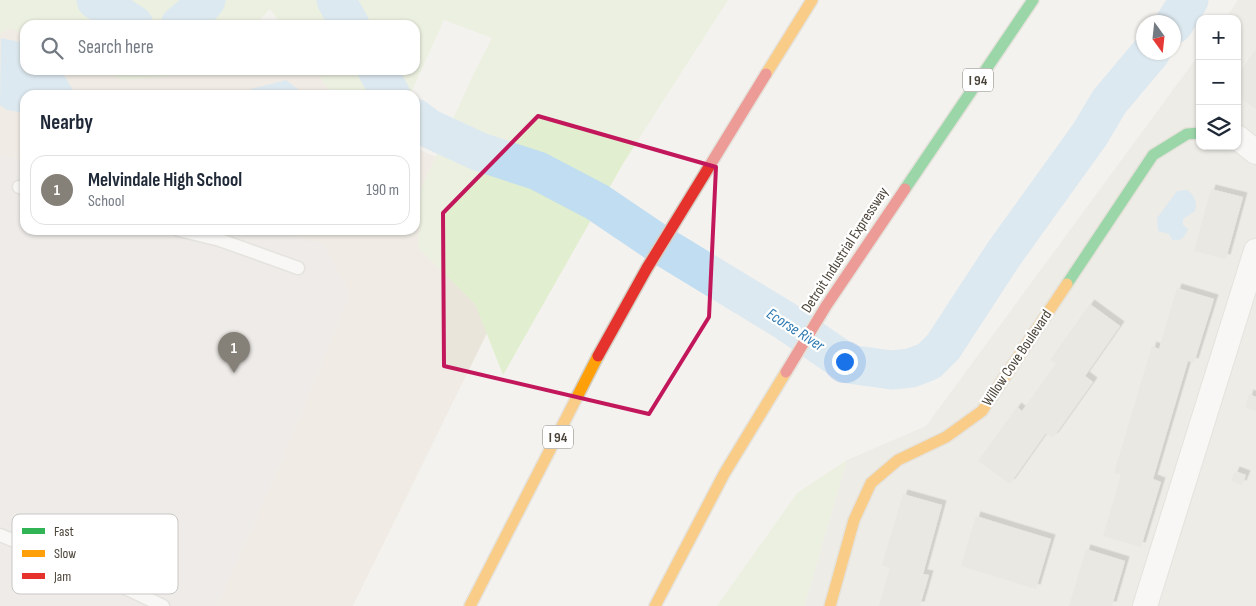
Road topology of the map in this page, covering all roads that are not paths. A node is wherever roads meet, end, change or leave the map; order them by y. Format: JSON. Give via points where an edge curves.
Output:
{"nodes":[{"id":1,"x":812,"y":0,"type":"edge"},
{"id":2,"x":1034,"y":0,"type":"edge"},
{"id":3,"x":1196,"y":133,"type":"edge"},
{"id":4,"x":1241,"y":140,"type":"edge"},
{"id":5,"x":1256,"y":152,"type":"edge"},
{"id":6,"x":200,"y":235,"type":"edge"},
{"id":7,"x":1256,"y":251,"type":"edge"},
{"id":8,"x":298,"y":268,"type":"dead end"},
{"id":9,"x":0,"y":535,"type":"edge"},
{"id":10,"x":12,"y":540,"type":"edge"},
{"id":11,"x":137,"y":594,"type":"edge"},
{"id":12,"x":162,"y":606,"type":"edge"},
{"id":13,"x":470,"y":606,"type":"edge"},
{"id":14,"x":655,"y":606,"type":"edge"},
{"id":15,"x":830,"y":606,"type":"edge"},
{"id":16,"x":1145,"y":606,"type":"edge"}],
"edges":[{"from":1,"to":13,"type":"main road","number":"I 94","via":[[647,268]]},
{"from":2,"to":14,"type":"main road","name":"Detroit Industrial Expressway","number":"I 94","via":[[826,306],[724,474]]},
{"from":3,"to":15,"type":"main road","name":"Willow Cove Boulevard","via":[[1187,134],[1153,154],[982,411],[946,437],[898,460],[871,483],[854,520]]},
{"from":4,"to":5,"type":"street"},
{"from":6,"to":8,"type":"lane"},
{"from":7,"to":16,"type":"street"},
{"from":9,"to":10,"type":"lane"},
{"from":11,"to":12,"type":"lane"}]}
